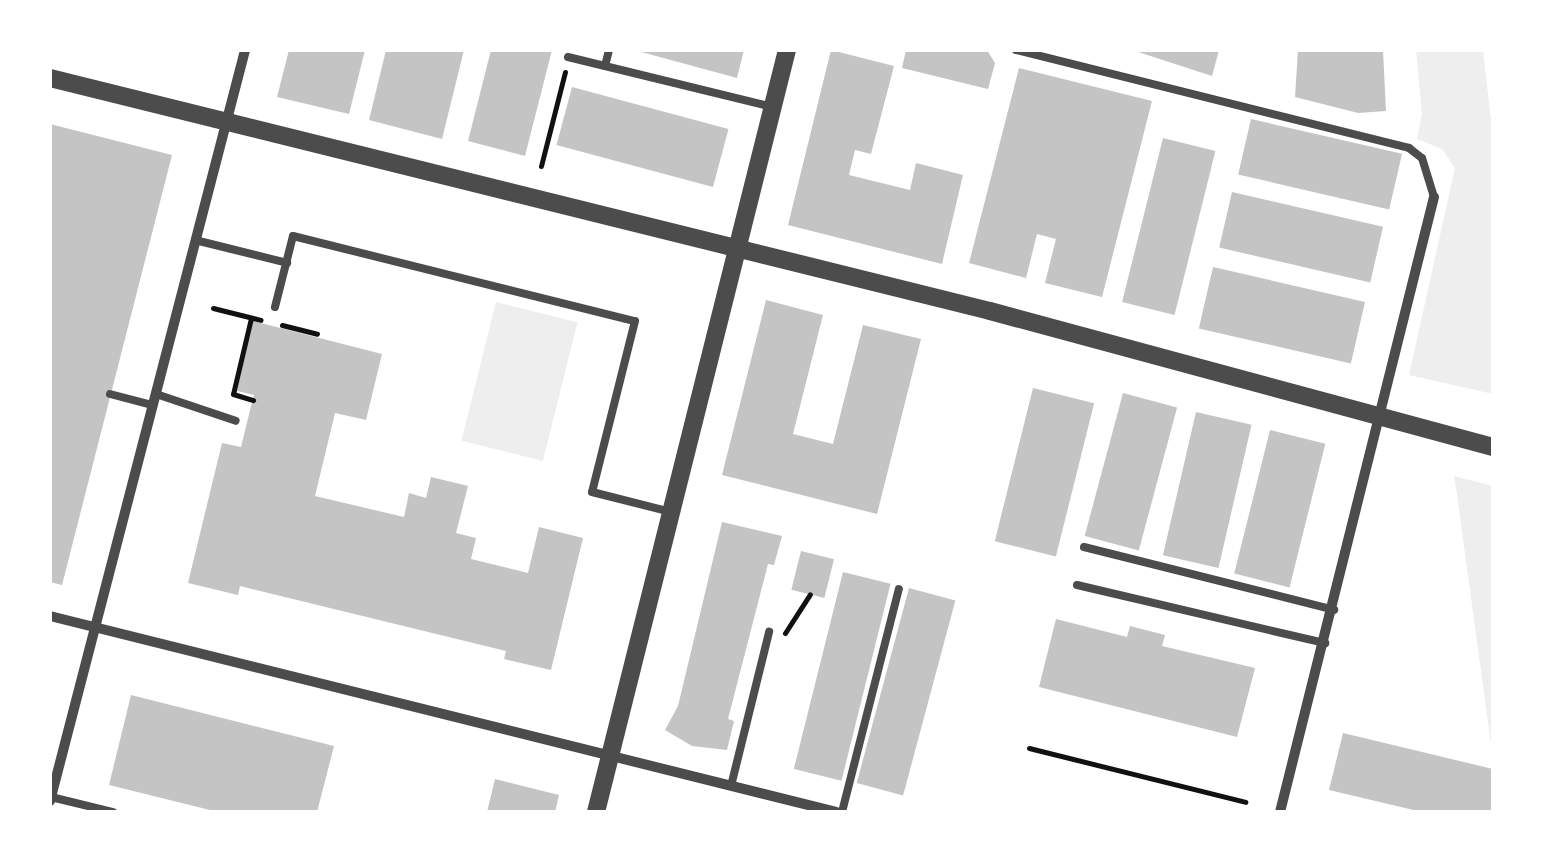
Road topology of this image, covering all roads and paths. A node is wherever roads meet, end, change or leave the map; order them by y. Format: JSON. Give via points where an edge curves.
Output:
{"nodes":[{"id":1,"x":245,"y":50,"type":"edge"},
{"id":2,"x":609,"y":50,"type":"edge"},
{"id":3,"x":787,"y":50,"type":"edge"},
{"id":4,"x":1016,"y":50,"type":"edge"},
{"id":5,"x":1042,"y":53,"type":"edge"},
{"id":6,"x":568,"y":57,"type":"joint"},
{"id":7,"x":605,"y":66,"type":"junction"},
{"id":8,"x":50,"y":78,"type":"edge"},
{"id":9,"x":773,"y":106,"type":"junction"},
{"id":10,"x":226,"y":122,"type":"junction"},
{"id":11,"x":541,"y":166,"type":"dead end"},
{"id":12,"x":1434,"y":197,"type":"joint"},
{"id":13,"x":196,"y":240,"type":"junction"},
{"id":14,"x":737,"y":248,"type":"junction"},
{"id":15,"x":287,"y":262,"type":"junction"},
{"id":16,"x":275,"y":307,"type":"dead end"},
{"id":17,"x":251,"y":318,"type":"dead end"},
{"id":18,"x":110,"y":394,"type":"dead end"},
{"id":19,"x":154,"y":400,"type":"junction"},
{"id":20,"x":253,"y":400,"type":"dead end"},
{"id":21,"x":1382,"y":416,"type":"junction"},
{"id":22,"x":236,"y":421,"type":"dead end"},
{"id":23,"x":1491,"y":447,"type":"edge"},
{"id":24,"x":671,"y":512,"type":"junction"},
{"id":25,"x":1084,"y":547,"type":"dead end"},
{"id":26,"x":1076,"y":585,"type":"dead end"},
{"id":27,"x":899,"y":588,"type":"dead end"},
{"id":28,"x":810,"y":594,"type":"dead end"},
{"id":29,"x":1334,"y":610,"type":"junction"},
{"id":30,"x":50,"y":616,"type":"edge"},
{"id":31,"x":95,"y":627,"type":"junction"},
{"id":32,"x":774,"y":633,"type":"joint"},
{"id":33,"x":1325,"y":643,"type":"junction"},
{"id":34,"x":50,"y":743,"type":"edge"},
{"id":35,"x":64,"y":746,"type":"junction"},
{"id":36,"x":1029,"y":748,"type":"dead end"},
{"id":37,"x":610,"y":756,"type":"junction"},
{"id":38,"x":55,"y":760,"type":"edge"},
{"id":39,"x":731,"y":786,"type":"junction"},
{"id":40,"x":51,"y":799,"type":"edge"},
{"id":41,"x":1245,"y":802,"type":"dead end"},
{"id":42,"x":113,"y":812,"type":"edge"},
{"id":43,"x":596,"y":812,"type":"edge"},
{"id":44,"x":833,"y":812,"type":"edge"},
{"id":45,"x":1280,"y":812,"type":"edge"}],
"edges":[{"from":1,"to":10,"type":"street"},
{"from":2,"to":7,"type":"lane"},
{"from":3,"to":9,"type":"street"},
{"from":4,"to":5,"type":"lane"},
{"from":5,"to":12,"type":"lane","via":[[1408,148],[1422,158]]},
{"from":6,"to":7,"type":"lane"},
{"from":6,"to":11,"type":"path"},
{"from":7,"to":9,"type":"lane"},
{"from":8,"to":10,"type":"street"},
{"from":9,"to":14,"type":"street"},
{"from":10,"to":13,"type":"street"},
{"from":10,"to":14,"type":"street"},
{"from":12,"to":21,"type":"street"},
{"from":13,"to":15,"type":"lane"},
{"from":13,"to":19,"type":"street"},
{"from":14,"to":21,"type":"street"},
{"from":14,"to":24,"type":"street"},
{"from":15,"to":16,"type":"lane"},
{"from":15,"to":24,"type":"lane","via":[[293,236],[635,321],[592,492]]},
{"from":17,"to":20,"type":"path","via":[[232,394]]},
{"from":18,"to":19,"type":"lane"},
{"from":19,"to":22,"type":"lane"},
{"from":19,"to":31,"type":"street"},
{"from":21,"to":23,"type":"street"},
{"from":21,"to":29,"type":"street"},
{"from":24,"to":37,"type":"street"},
{"from":25,"to":29,"type":"lane"},
{"from":26,"to":33,"type":"lane"},
{"from":27,"to":44,"type":"lane"},
{"from":28,"to":32,"type":"path","via":[[798,620]]},
{"from":29,"to":33,"type":"street"},
{"from":30,"to":31,"type":"street"},
{"from":31,"to":35,"type":"street"},
{"from":31,"to":37,"type":"street"},
{"from":32,"to":39,"type":"lane"},
{"from":33,"to":45,"type":"street"},
{"from":34,"to":35,"type":"lane"},
{"from":35,"to":38,"type":"street"},
{"from":36,"to":41,"type":"path"},
{"from":37,"to":39,"type":"street"},
{"from":37,"to":43,"type":"street"},
{"from":38,"to":40,"type":"street"},
{"from":39,"to":44,"type":"street"},
{"from":40,"to":42,"type":"lane"}]}
